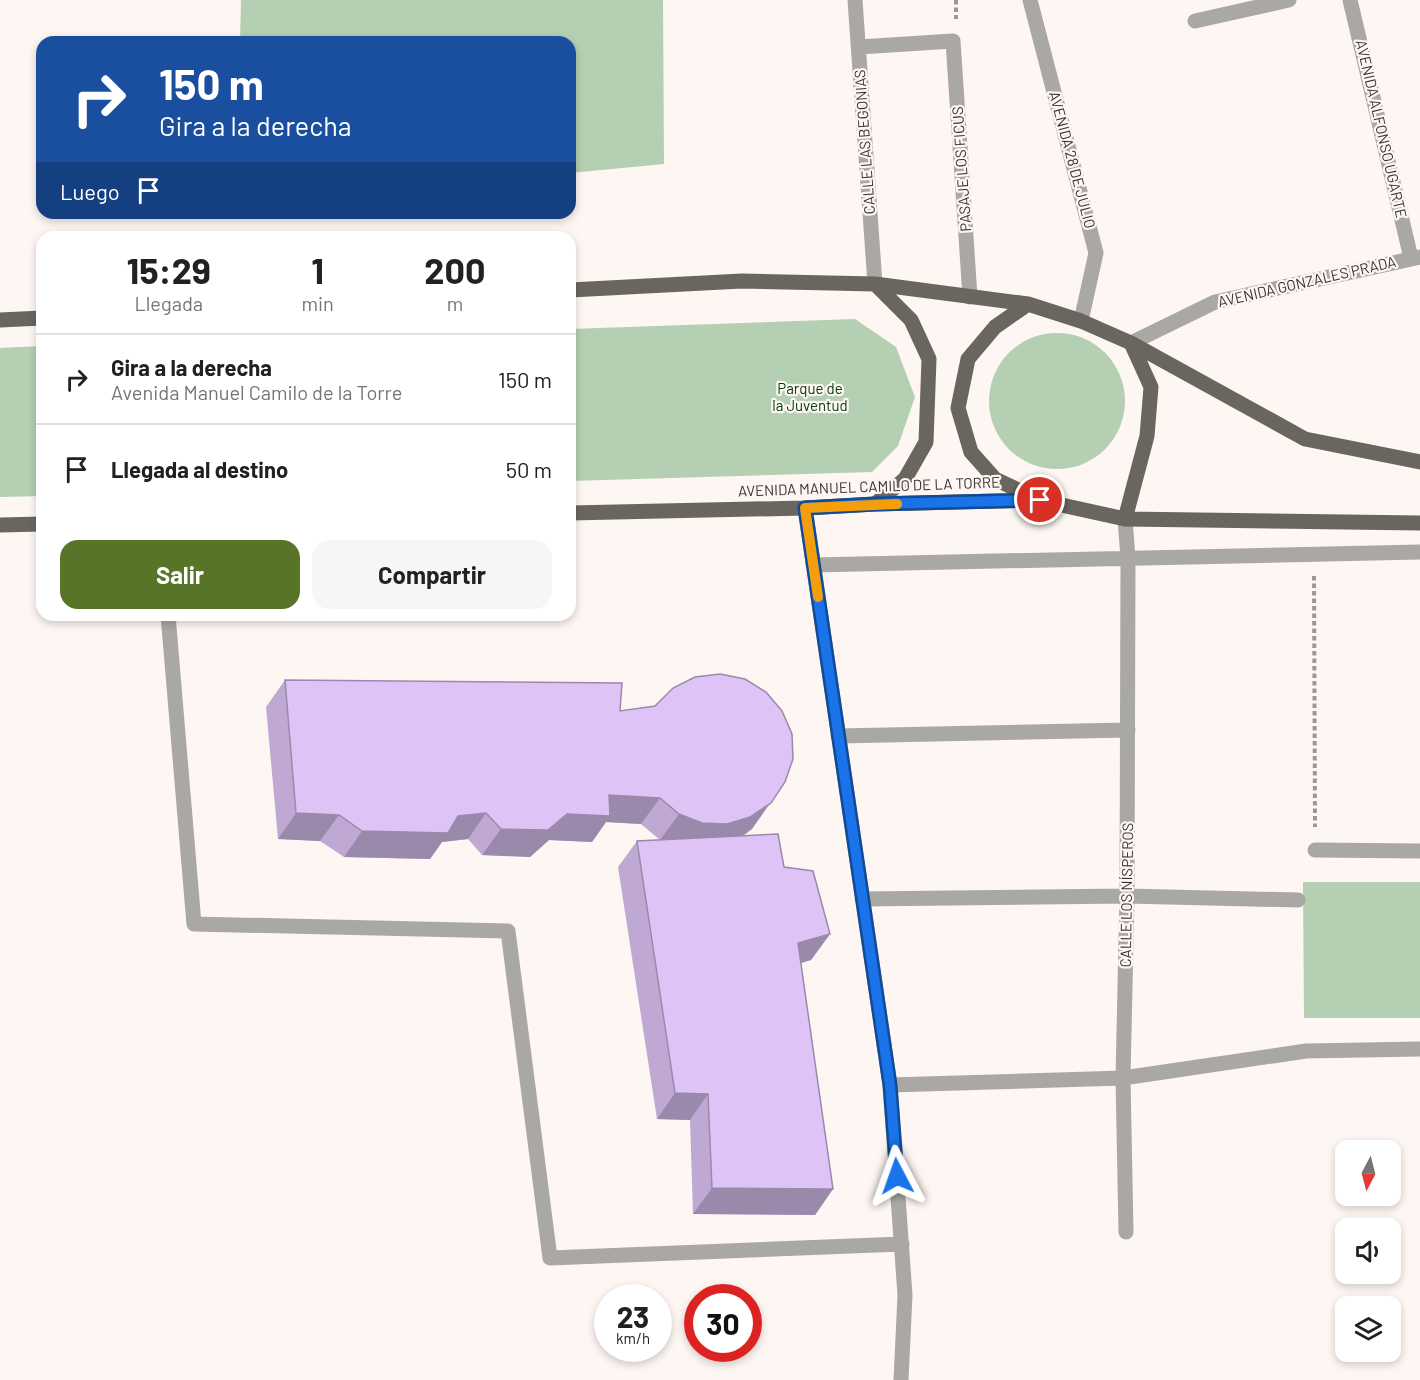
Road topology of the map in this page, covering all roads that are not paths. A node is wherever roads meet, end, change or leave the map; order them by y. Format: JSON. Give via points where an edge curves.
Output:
{"nodes":[{"id":1,"x":855,"y":0,"type":"edge"},
{"id":2,"x":1030,"y":0,"type":"edge"},
{"id":3,"x":1289,"y":0,"type":"edge"},
{"id":4,"x":1350,"y":0,"type":"edge"},
{"id":5,"x":1195,"y":21,"type":"dead end"},
{"id":6,"x":859,"y":47,"type":"junction"},
{"id":7,"x":1416,"y":258,"type":"edge"},
{"id":8,"x":875,"y":284,"type":"junction"},
{"id":9,"x":576,"y":290,"type":"edge"},
{"id":10,"x":970,"y":297,"type":"junction"},
{"id":11,"x":1028,"y":304,"type":"junction"},
{"id":12,"x":36,"y":318,"type":"edge"},
{"id":13,"x":0,"y":320,"type":"edge"},
{"id":14,"x":1081,"y":321,"type":"junction"},
{"id":15,"x":1131,"y":344,"type":"junction"},
{"id":16,"x":1420,"y":462,"type":"edge"},
{"id":17,"x":1040,"y":500,"type":"junction"},
{"id":18,"x":875,"y":504,"type":"junction"},
{"id":19,"x":805,"y":508,"type":"junction"},
{"id":20,"x":576,"y":513,"type":"edge"},
{"id":21,"x":1125,"y":519,"type":"junction"},
{"id":22,"x":1420,"y":523,"type":"edge"},
{"id":23,"x":36,"y":524,"type":"edge"},
{"id":24,"x":0,"y":525,"type":"edge"},
{"id":25,"x":1420,"y":552,"type":"edge"},
{"id":26,"x":1128,"y":558,"type":"junction"},
{"id":27,"x":813,"y":565,"type":"junction"},
{"id":28,"x":169,"y":621,"type":"edge"},
{"id":29,"x":1128,"y":730,"type":"junction"},
{"id":30,"x":838,"y":736,"type":"junction"},
{"id":31,"x":1315,"y":850,"type":"road end"},
{"id":32,"x":1420,"y":851,"type":"edge"},
{"id":33,"x":1127,"y":896,"type":"junction"},
{"id":34,"x":862,"y":899,"type":"junction"},
{"id":35,"x":1298,"y":900,"type":"dead end"},
{"id":36,"x":1420,"y":1049,"type":"edge"},
{"id":37,"x":1123,"y":1078,"type":"junction"},
{"id":38,"x":890,"y":1085,"type":"junction"},
{"id":39,"x":1126,"y":1232,"type":"dead end"},
{"id":40,"x":902,"y":1244,"type":"junction"},
{"id":41,"x":901,"y":1380,"type":"edge"}],
"edges":[{"from":1,"to":6,"type":"street","name":"CALLE LAS BEGONIAS"},
{"from":2,"to":14,"type":"street","name":"AVENIDA 28 DE JULIO","via":[[1096,253]]},
{"from":3,"to":5,"type":"street"},
{"from":4,"to":7,"type":"street","name":"AVENIDA ALFONSO UGARTE"},
{"from":6,"to":8,"type":"street","name":"CALLE LAS BEGONIAS"},
{"from":6,"to":10,"type":"street","name":"PASAJE LOS FICUS","via":[[953,40]]},
{"from":7,"to":15,"type":"street","name":"AVENIDA GONZALES PRADA","via":[[1215,302]]},
{"from":8,"to":9,"type":"main road","via":[[741,281]]},
{"from":8,"to":10,"type":"main road"},
{"from":8,"to":18,"type":"main road","via":[[911,320],[928,359],[926,442],[905,479]]},
{"from":10,"to":11,"type":"main road"},
{"from":11,"to":14,"type":"main road"},
{"from":11,"to":17,"type":"main road","via":[[995,327],[968,359],[958,408],[971,452],[989,473]]},
{"from":12,"to":13,"type":"main road"},
{"from":14,"to":15,"type":"main road"},
{"from":15,"to":16,"type":"main road","via":[[1305,439]]},
{"from":15,"to":21,"type":"main road","via":[[1151,387],[1147,436]]},
{"from":17,"to":18,"type":"main road","name":"AVENIDA MANUEL CAMILO DE LA TORRE"},
{"from":17,"to":21,"type":"main road","name":"AVENIDA MANUEL CAMILO DE LA TORRE"},
{"from":18,"to":19,"type":"main road","name":"AVENIDA MANUEL CAMILO DE LA TORRE"},
{"from":19,"to":20,"type":"main road","name":"AVENIDA MANUEL CAMILO DE LA TORRE"},
{"from":19,"to":27,"type":"street"},
{"from":21,"to":22,"type":"main road","name":"AVENIDA MANUEL CAMILO DE LA TORRE"},
{"from":21,"to":26,"type":"street","name":"CALLE LOS NÍSPEROS"},
{"from":23,"to":24,"type":"main road"},
{"from":25,"to":26,"type":"street"},
{"from":26,"to":27,"type":"street"},
{"from":26,"to":29,"type":"street","name":"CALLE LOS NÍSPEROS"},
{"from":27,"to":30,"type":"street"},
{"from":28,"to":40,"type":"street","via":[[194,924],[508,931],[550,1258]]},
{"from":29,"to":30,"type":"street"},
{"from":29,"to":33,"type":"street","name":"CALLE LOS NÍSPEROS"},
{"from":30,"to":34,"type":"street"},
{"from":31,"to":32,"type":"street"},
{"from":33,"to":34,"type":"street"},
{"from":33,"to":35,"type":"street"},
{"from":33,"to":37,"type":"street","name":"CALLE LOS NÍSPEROS"},
{"from":34,"to":38,"type":"street"},
{"from":36,"to":37,"type":"street","via":[[1306,1051]]},
{"from":37,"to":38,"type":"street"},
{"from":37,"to":39,"type":"street","name":"CALLE LOS NÍSPEROS"},
{"from":38,"to":40,"type":"street"},
{"from":40,"to":41,"type":"street","via":[[905,1295]]}]}
